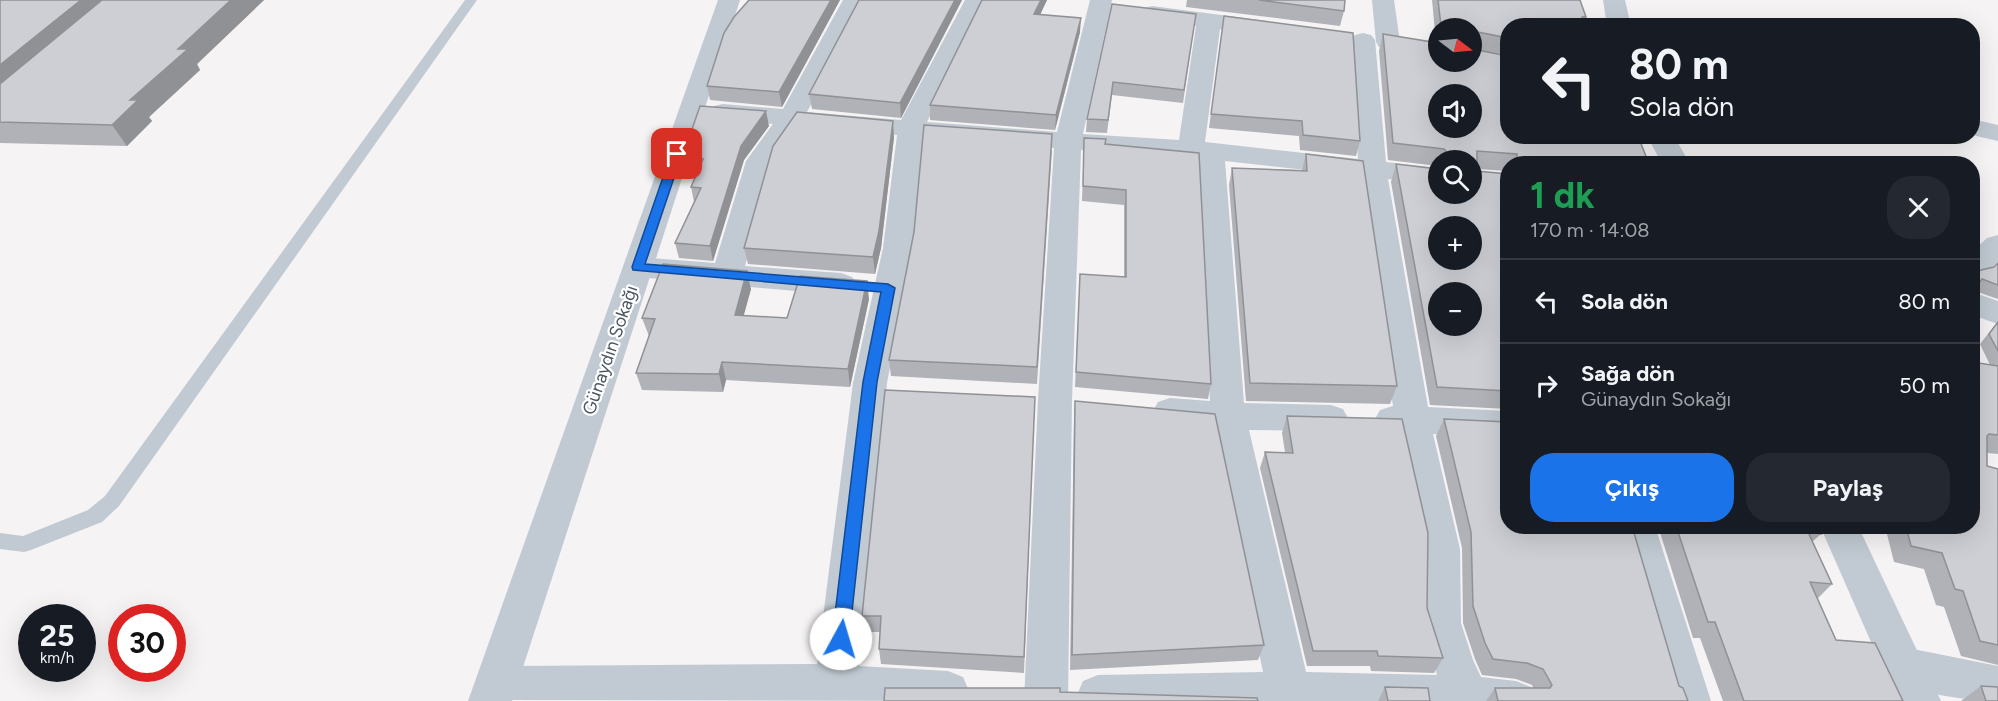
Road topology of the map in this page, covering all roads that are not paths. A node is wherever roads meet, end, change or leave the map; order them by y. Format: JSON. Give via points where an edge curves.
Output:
{"nodes":[{"id":1,"x":471,"y":0,"type":"edge"},
{"id":2,"x":729,"y":0,"type":"edge"},
{"id":3,"x":854,"y":0,"type":"edge"},
{"id":4,"x":976,"y":0,"type":"edge"},
{"id":5,"x":1383,"y":0,"type":"edge"},
{"id":6,"x":1614,"y":0,"type":"edge"},
{"id":7,"x":1114,"y":6,"type":"edge"},
{"id":8,"x":1617,"y":18,"type":"edge"},
{"id":9,"x":1209,"y":20,"type":"junction"},
{"id":10,"x":1292,"y":31,"type":"edge"},
{"id":11,"x":692,"y":109,"type":"junction"},
{"id":12,"x":791,"y":118,"type":"junction"},
{"id":13,"x":911,"y":128,"type":"junction"},
{"id":14,"x":1980,"y":129,"type":"edge"},
{"id":15,"x":1998,"y":133,"type":"edge"},
{"id":16,"x":1068,"y":141,"type":"junction"},
{"id":17,"x":1201,"y":151,"type":"junction"},
{"id":18,"x":1373,"y":171,"type":"junction"},
{"id":19,"x":1428,"y":175,"type":"edge"},
{"id":20,"x":1998,"y":245,"type":"edge"},
{"id":21,"x":1980,"y":261,"type":"edge"},
{"id":22,"x":638,"y":267,"type":"junction"},
{"id":23,"x":727,"y":276,"type":"junction"},
{"id":24,"x":888,"y":288,"type":"junction"},
{"id":25,"x":1980,"y":306,"type":"edge"},
{"id":26,"x":1998,"y":313,"type":"edge"},
{"id":27,"x":869,"y":390,"type":"junction"},
{"id":28,"x":904,"y":392,"type":"edge"},
{"id":29,"x":1020,"y":398,"type":"edge"},
{"id":30,"x":1055,"y":400,"type":"junction"},
{"id":31,"x":1089,"y":403,"type":"edge"},
{"id":32,"x":1136,"y":407,"type":"edge"},
{"id":33,"x":1228,"y":416,"type":"junction"},
{"id":34,"x":1413,"y":420,"type":"junction"},
{"id":35,"x":1500,"y":424,"type":"edge"},
{"id":36,"x":1638,"y":534,"type":"edge"},
{"id":37,"x":1843,"y":534,"type":"edge"},
{"id":38,"x":0,"y":542,"type":"edge"},
{"id":39,"x":1911,"y":683,"type":"edge"},
{"id":40,"x":836,"y":684,"type":"junction"},
{"id":41,"x":1998,"y":686,"type":"edge"},
{"id":42,"x":493,"y":693,"type":"edge"},
{"id":43,"x":1022,"y":696,"type":"edge"},
{"id":44,"x":1290,"y":697,"type":"edge"},
{"id":45,"x":1469,"y":698,"type":"edge"},
{"id":46,"x":1516,"y":701,"type":"edge"},
{"id":47,"x":1689,"y":701,"type":"edge"}],
"edges":[{"from":1,"to":38,"type":"lane","via":[[112,501],[94,516],[24,544]]},
{"from":2,"to":11,"type":"street","name":"Günaydın Sokağı"},
{"from":3,"to":12,"type":"street"},
{"from":4,"to":13,"type":"street"},
{"from":5,"to":18,"type":"street","via":[[1375,41]]},
{"from":6,"to":8,"type":"street"},
{"from":7,"to":9,"type":"street"},
{"from":7,"to":16,"type":"street"},
{"from":9,"to":10,"type":"street"},
{"from":9,"to":17,"type":"street"},
{"from":11,"to":12,"type":"street"},
{"from":11,"to":22,"type":"street","name":"Günaydın Sokağı"},
{"from":12,"to":13,"type":"street"},
{"from":12,"to":23,"type":"street","via":[[760,161]]},
{"from":13,"to":16,"type":"street"},
{"from":13,"to":24,"type":"street","via":[[898,248]]},
{"from":14,"to":15,"type":"street"},
{"from":16,"to":17,"type":"street"},
{"from":16,"to":30,"type":"street"},
{"from":17,"to":18,"type":"street"},
{"from":17,"to":33,"type":"street"},
{"from":18,"to":19,"type":"street"},
{"from":18,"to":34,"type":"street"},
{"from":20,"to":21,"type":"street"},
{"from":22,"to":23,"type":"street"},
{"from":22,"to":42,"type":"street","name":"Günaydın Sokağı"},
{"from":23,"to":24,"type":"street"},
{"from":24,"to":27,"type":"street"},
{"from":25,"to":26,"type":"street"},
{"from":27,"to":28,"type":"street"},
{"from":27,"to":40,"type":"street"},
{"from":29,"to":30,"type":"street"},
{"from":30,"to":31,"type":"street"},
{"from":30,"to":43,"type":"street"},
{"from":32,"to":33,"type":"street"},
{"from":33,"to":34,"type":"street"},
{"from":33,"to":44,"type":"street"},
{"from":34,"to":35,"type":"street"},
{"from":34,"to":45,"type":"street","via":[[1441,549],[1442,623],[1452,661]]},
{"from":36,"to":47,"type":"street"},
{"from":37,"to":39,"type":"street"},
{"from":39,"to":41,"type":"street"},
{"from":40,"to":42,"type":"street"},
{"from":40,"to":43,"type":"street"},
{"from":43,"to":44,"type":"street"},
{"from":44,"to":45,"type":"street"},
{"from":45,"to":46,"type":"street"}]}
